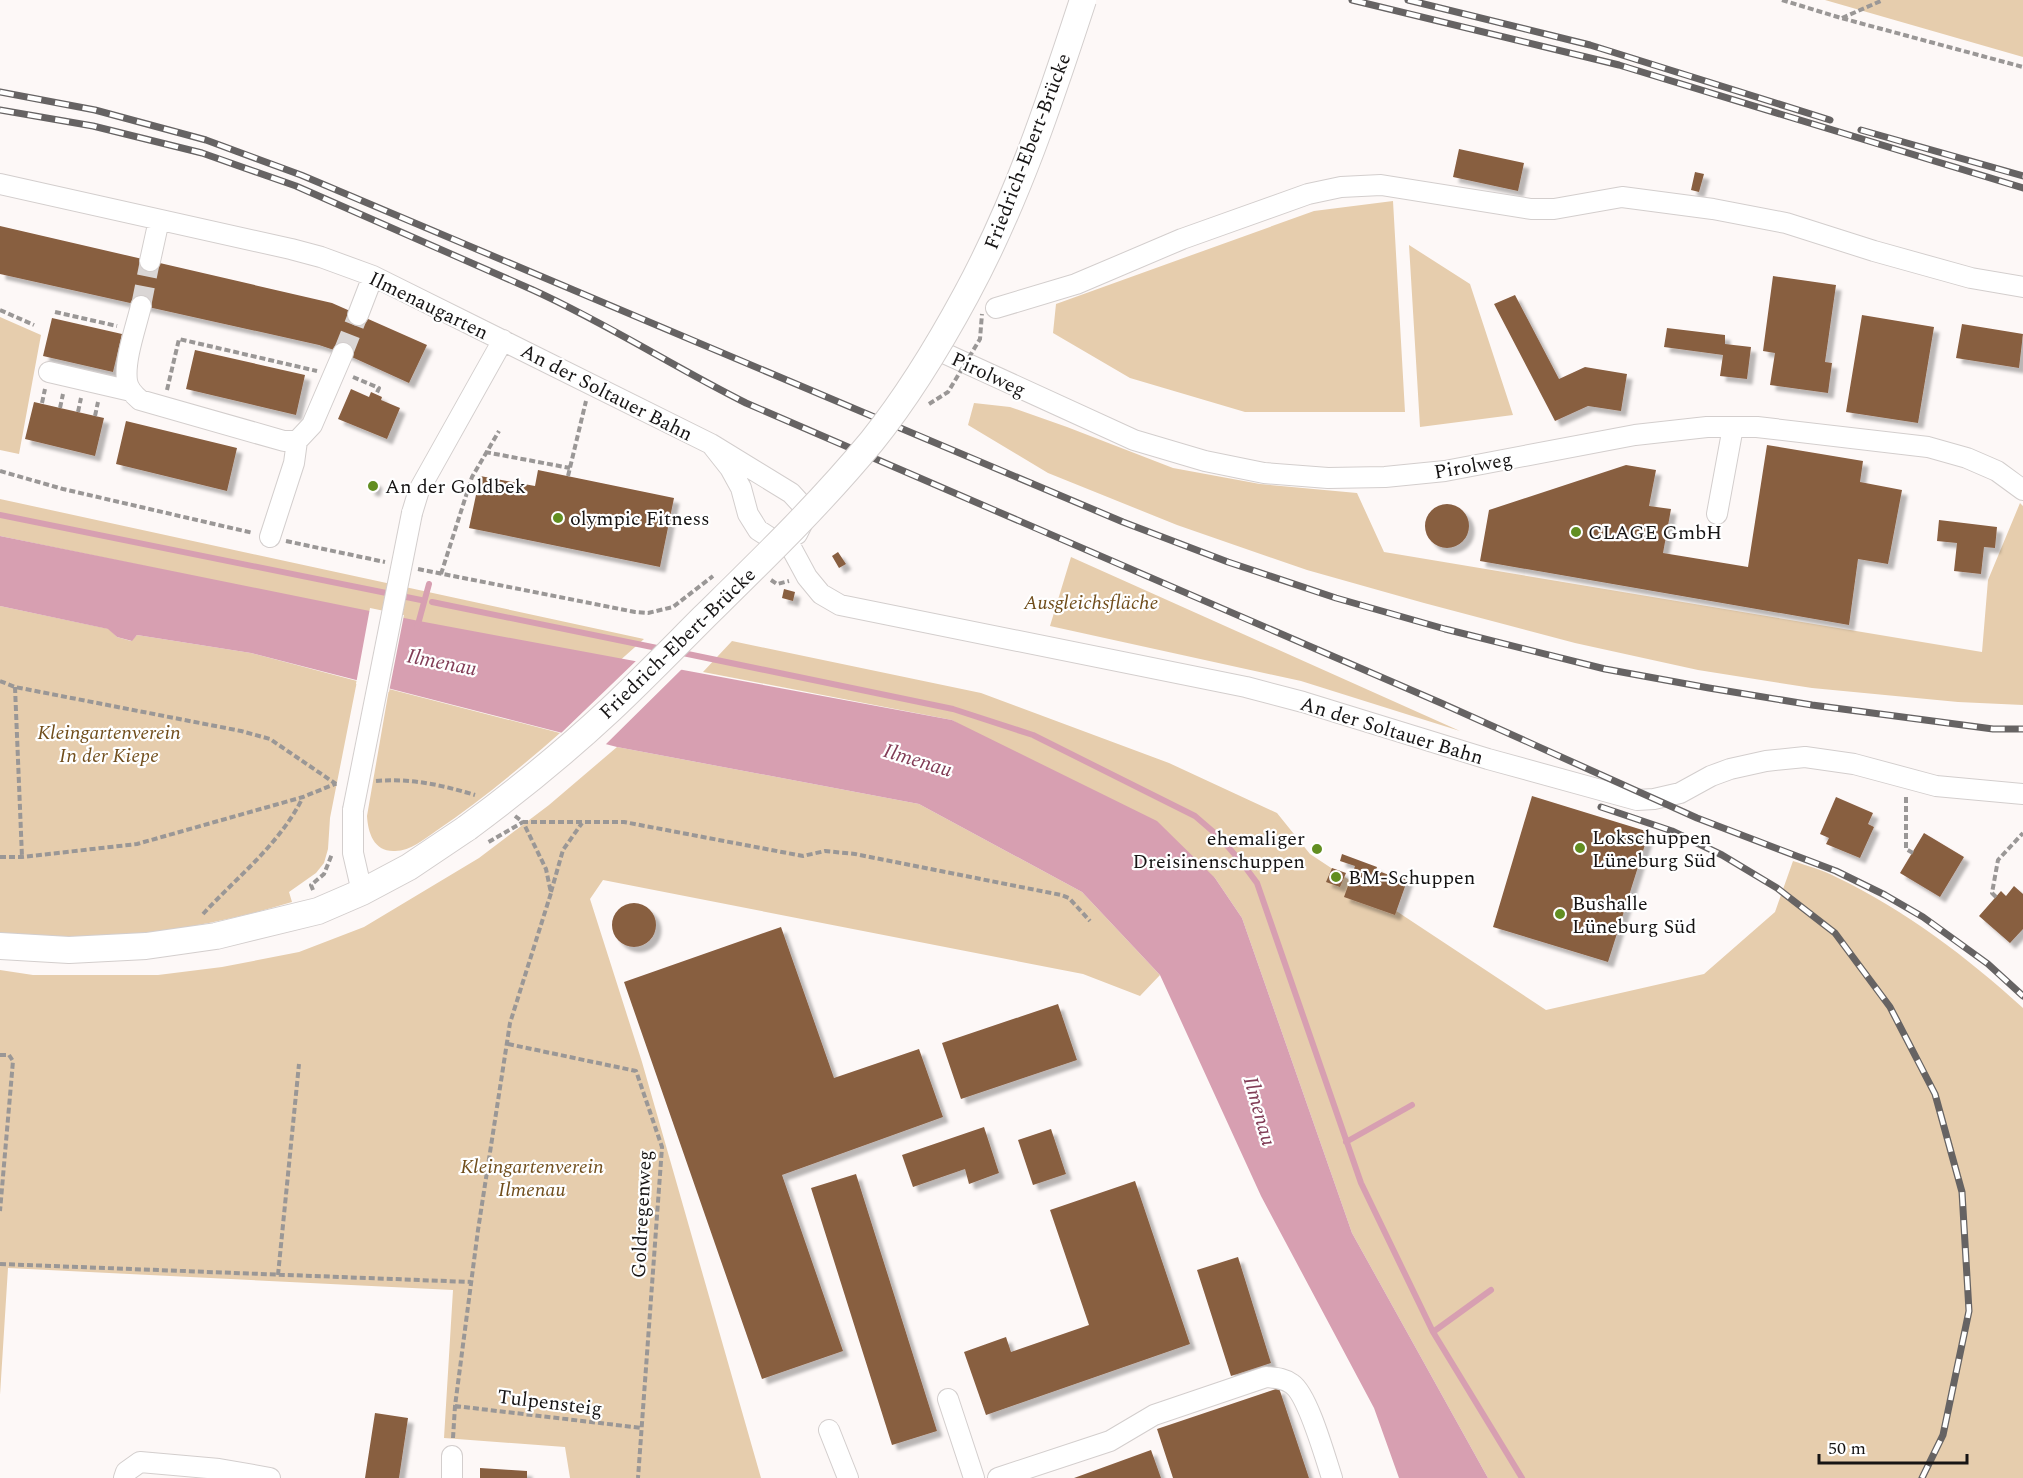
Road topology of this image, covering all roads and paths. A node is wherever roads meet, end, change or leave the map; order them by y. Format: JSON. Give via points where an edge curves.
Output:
{"nodes":[{"id":1,"x":1083,"y":0,"type":"edge"},
{"id":2,"x":1782,"y":0,"type":"edge"},
{"id":3,"x":1883,"y":0,"type":"edge"},
{"id":4,"x":1841,"y":18,"type":"junction"},
{"id":5,"x":2023,"y":67,"type":"edge"},
{"id":6,"x":0,"y":184,"type":"edge"},
{"id":7,"x":159,"y":220,"type":"junction"},
{"id":8,"x":150,"y":261,"type":"tunnel mouth"},
{"id":9,"x":373,"y":276,"type":"junction"},
{"id":10,"x":2023,"y":287,"type":"edge"},
{"id":11,"x":141,"y":306,"type":"tunnel mouth"},
{"id":12,"x":996,"y":308,"type":"dead end"},
{"id":13,"x":0,"y":310,"type":"edge"},
{"id":14,"x":55,"y":312,"type":"dead end"},
{"id":15,"x":62,"y":313,"type":"junction"},
{"id":16,"x":358,"y":315,"type":"tunnel mouth"},
{"id":17,"x":80,"y":317,"type":"junction"},
{"id":18,"x":60,"y":320,"type":"dead end"},
{"id":19,"x":97,"y":322,"type":"junction"},
{"id":20,"x":79,"y":324,"type":"dead end"},
{"id":21,"x":34,"y":325,"type":"dead end"},
{"id":22,"x":96,"y":328,"type":"dead end"},
{"id":23,"x":135,"y":331,"type":"junction"},
{"id":24,"x":503,"y":340,"type":"junction"},
{"id":25,"x":934,"y":349,"type":"junction"},
{"id":26,"x":229,"y":351,"type":"junction"},
{"id":27,"x":227,"y":357,"type":"dead end"},
{"id":28,"x":273,"y":361,"type":"junction"},
{"id":29,"x":338,"y":366,"type":"junction"},
{"id":30,"x":272,"y":368,"type":"dead end"},
{"id":31,"x":49,"y":372,"type":"dead end"},
{"id":32,"x":131,"y":392,"type":"junction"},
{"id":33,"x":376,"y":395,"type":"dead end"},
{"id":34,"x":584,"y":404,"type":"dead end"},
{"id":35,"x":163,"y":408,"type":"junction"},
{"id":36,"x":1733,"y":427,"type":"junction"},
{"id":37,"x":499,"y":431,"type":"dead end"},
{"id":38,"x":297,"y":441,"type":"junction"},
{"id":39,"x":711,"y":444,"type":"junction"},
{"id":40,"x":485,"y":452,"type":"junction"},
{"id":41,"x":570,"y":468,"type":"junction"},
{"id":42,"x":0,"y":471,"type":"edge"},
{"id":43,"x":568,"y":476,"type":"dead end"},
{"id":44,"x":2023,"y":490,"type":"edge"},
{"id":45,"x":1717,"y":514,"type":"dead end"},
{"id":46,"x":270,"y":537,"type":"junction"},
{"id":47,"x":787,"y":540,"type":"junction"},
{"id":48,"x":396,"y":564,"type":"dead end"},
{"id":49,"x":407,"y":567,"type":"dead end"},
{"id":50,"x":441,"y":574,"type":"junction"},
{"id":51,"x":674,"y":607,"type":"dead end"},
{"id":52,"x":0,"y":681,"type":"edge"},
{"id":53,"x":15,"y":687,"type":"junction"},
{"id":54,"x":1906,"y":778,"type":"junction"},
{"id":55,"x":370,"y":781,"type":"dead end"},
{"id":56,"x":347,"y":783,"type":"dead end"},
{"id":57,"x":336,"y":784,"type":"junction"},
{"id":58,"x":2023,"y":794,"type":"edge"},
{"id":59,"x":303,"y":797,"type":"junction"},
{"id":60,"x":484,"y":798,"type":"dead end"},
{"id":61,"x":508,"y":811,"type":"dead end"},
{"id":62,"x":523,"y":822,"type":"junction"},
{"id":63,"x":583,"y":823,"type":"junction"},
{"id":64,"x":2023,"y":833,"type":"edge"},
{"id":65,"x":476,"y":836,"type":"junction"},
{"id":66,"x":333,"y":850,"type":"dead end"},
{"id":67,"x":1913,"y":853,"type":"dead end"},
{"id":68,"x":0,"y":856,"type":"edge"},
{"id":69,"x":22,"y":857,"type":"junction"},
{"id":70,"x":362,"y":892,"type":"junction"},
{"id":71,"x":551,"y":893,"type":"junction"},
{"id":72,"x":1996,"y":897,"type":"dead end"},
{"id":73,"x":318,"y":911,"type":"junction"},
{"id":74,"x":198,"y":921,"type":"dead end"},
{"id":75,"x":1090,"y":921,"type":"dead end"},
{"id":76,"x":0,"y":946,"type":"edge"},
{"id":77,"x":508,"y":1044,"type":"junction"},
{"id":78,"x":0,"y":1055,"type":"edge"},
{"id":79,"x":299,"y":1064,"type":"dead end"},
{"id":80,"x":0,"y":1211,"type":"edge"},
{"id":81,"x":0,"y":1264,"type":"edge"},
{"id":82,"x":278,"y":1275,"type":"junction"},
{"id":83,"x":471,"y":1282,"type":"junction"},
{"id":84,"x":948,"y":1399,"type":"dead end"},
{"id":85,"x":455,"y":1406,"type":"junction"},
{"id":86,"x":642,"y":1428,"type":"junction"},
{"id":87,"x":829,"y":1430,"type":"dead end"},
{"id":88,"x":452,"y":1456,"type":"joint"},
{"id":89,"x":124,"y":1478,"type":"edge"},
{"id":90,"x":270,"y":1478,"type":"edge"},
{"id":91,"x":452,"y":1478,"type":"edge"},
{"id":92,"x":638,"y":1478,"type":"edge"},
{"id":93,"x":848,"y":1478,"type":"edge"},
{"id":94,"x":974,"y":1478,"type":"edge"},
{"id":95,"x":998,"y":1478,"type":"edge"},
{"id":96,"x":1332,"y":1478,"type":"edge"}],
"edges":[{"from":1,"to":25,"type":"main road","name":"Friedrich-Ebert-Brücke","bridge":true,"via":[[1021,176],[971,285]]},
{"from":2,"to":4,"type":"path"},
{"from":3,"to":4,"type":"path"},
{"from":4,"to":5,"type":"path"},
{"from":6,"to":7,"type":"street","name":"Ilmenaugarten"},
{"from":7,"to":8,"type":"street"},
{"from":7,"to":9,"type":"street","name":"Ilmenaugarten","via":[[291,249]]},
{"from":9,"to":16,"type":"street"},
{"from":9,"to":24,"type":"street","name":"Ilmenaugarten"},
{"from":10,"to":12,"type":"street","via":[[1971,278],[1786,223],[1713,209],[1622,197],[1554,209],[1531,209],[1381,185],[1308,194],[1182,239],[1076,284]]},
{"from":11,"to":23,"type":"street"},
{"from":13,"to":21,"type":"path"},
{"from":14,"to":15,"type":"path"},
{"from":15,"to":17,"type":"path"},
{"from":15,"to":18,"type":"path"},
{"from":17,"to":19,"type":"path"},
{"from":17,"to":20,"type":"path"},
{"from":19,"to":22,"type":"path"},
{"from":19,"to":23,"type":"path"},
{"from":23,"to":32,"type":"street","via":[[127,381]]},
{"from":24,"to":39,"type":"street","name":"An der Soltauer Bahn"},
{"from":24,"to":70,"type":"street","name":"Ilmenaugarten","bridge":true,"via":[[419,490],[412,513],[353,810],[352,853]]},
{"from":25,"to":36,"type":"street","name":"Pirolweg","via":[[1134,440],[1264,473],[1385,477],[1445,471],[1635,435]]},
{"from":25,"to":65,"type":"main road","name":"Friedrich-Ebert-Brücke","bridge":true,"via":[[873,440],[803,520]]},
{"from":26,"to":27,"type":"path"},
{"from":26,"to":28,"type":"path"},
{"from":26,"to":35,"type":"path","via":[[179,339]]},
{"from":28,"to":29,"type":"path"},
{"from":28,"to":30,"type":"path"},
{"from":29,"to":33,"type":"path","via":[[379,388]]},
{"from":29,"to":38,"type":"street","via":[[312,425]]},
{"from":31,"to":32,"type":"street"},
{"from":32,"to":35,"type":"street","via":[[140,400]]},
{"from":34,"to":41,"type":"path"},
{"from":35,"to":38,"type":"street","via":[[284,441]]},
{"from":36,"to":44,"type":"street","name":"Pirolweg","via":[[1792,430],[1928,447],[1997,471]]},
{"from":36,"to":45,"type":"street"},
{"from":37,"to":40,"type":"path"},
{"from":38,"to":46,"type":"street","via":[[294,463]]},
{"from":39,"to":47,"type":"street","name":"An der Soltauer Bahn","via":[[741,488],[748,514],[758,530],[772,539]]},
{"from":39,"to":47,"type":"street","name":"An der Soltauer Bahn","via":[[791,493],[802,505],[804,520],[797,534]]},
{"from":40,"to":41,"type":"path"},
{"from":40,"to":50,"type":"path","via":[[472,477]]},
{"from":41,"to":43,"type":"path"},
{"from":42,"to":46,"type":"path"},
{"from":46,"to":48,"type":"path"},
{"from":47,"to":54,"type":"street","name":"An der Soltauer Bahn","via":[[821,594],[840,605],[1246,687],[1637,800],[1680,793],[1711,776],[1766,760],[1805,757],[1854,764]]},
{"from":49,"to":50,"type":"path"},
{"from":50,"to":51,"type":"path","via":[[635,612]]},
{"from":52,"to":53,"type":"path"},
{"from":53,"to":57,"type":"path","via":[[270,739]]},
{"from":53,"to":69,"type":"path"},
{"from":54,"to":58,"type":"street","name":"An der Soltauer Bahn","via":[[1936,786]]},
{"from":54,"to":67,"type":"path","via":[[1906,849]]},
{"from":55,"to":60,"type":"path","via":[[424,781]]},
{"from":56,"to":57,"type":"path"},
{"from":57,"to":59,"type":"path"},
{"from":59,"to":69,"type":"path","via":[[137,844]]},
{"from":59,"to":74,"type":"path","via":[[264,853]]},
{"from":61,"to":62,"type":"path"},
{"from":62,"to":63,"type":"path"},
{"from":62,"to":65,"type":"path"},
{"from":62,"to":71,"type":"path","via":[[546,869]]},
{"from":63,"to":71,"type":"path","via":[[563,850]]},
{"from":63,"to":75,"type":"path","via":[[624,822],[803,856],[837,852],[967,875],[1061,895],[1069,898]]},
{"from":64,"to":72,"type":"path","via":[[1998,860],[1992,893]]},
{"from":65,"to":70,"type":"main road","name":"Friedrich-Ebert-Brücke"},
{"from":66,"to":73,"type":"path","via":[[324,874],[311,885]]},
{"from":68,"to":69,"type":"path"},
{"from":70,"to":73,"type":"main road","name":"Friedrich-Ebert-Brücke"},
{"from":71,"to":77,"type":"path","via":[[510,1023]]},
{"from":73,"to":76,"type":"main road","name":"Friedrich-Ebert-Brücke","via":[[216,936],[146,946],[69,950]]},
{"from":77,"to":83,"type":"path"},
{"from":77,"to":86,"type":"path","name":"Goldregenweg","via":[[636,1071],[662,1147]]},
{"from":78,"to":80,"type":"path","via":[[9,1055],[13,1061]]},
{"from":79,"to":82,"type":"path"},
{"from":81,"to":82,"type":"path"},
{"from":82,"to":83,"type":"path"},
{"from":83,"to":85,"type":"path"},
{"from":84,"to":94,"type":"street"},
{"from":85,"to":86,"type":"path","name":"Tulpensteig"},
{"from":85,"to":88,"type":"path"},
{"from":86,"to":92,"type":"path","name":"Goldregenweg"},
{"from":87,"to":93,"type":"street"},
{"from":88,"to":91,"type":"street"},
{"from":89,"to":90,"type":"street","via":[[140,1461]]},
{"from":95,"to":96,"type":"street","via":[[1110,1441],[1154,1415],[1266,1377],[1282,1378],[1303,1397]]}]}
